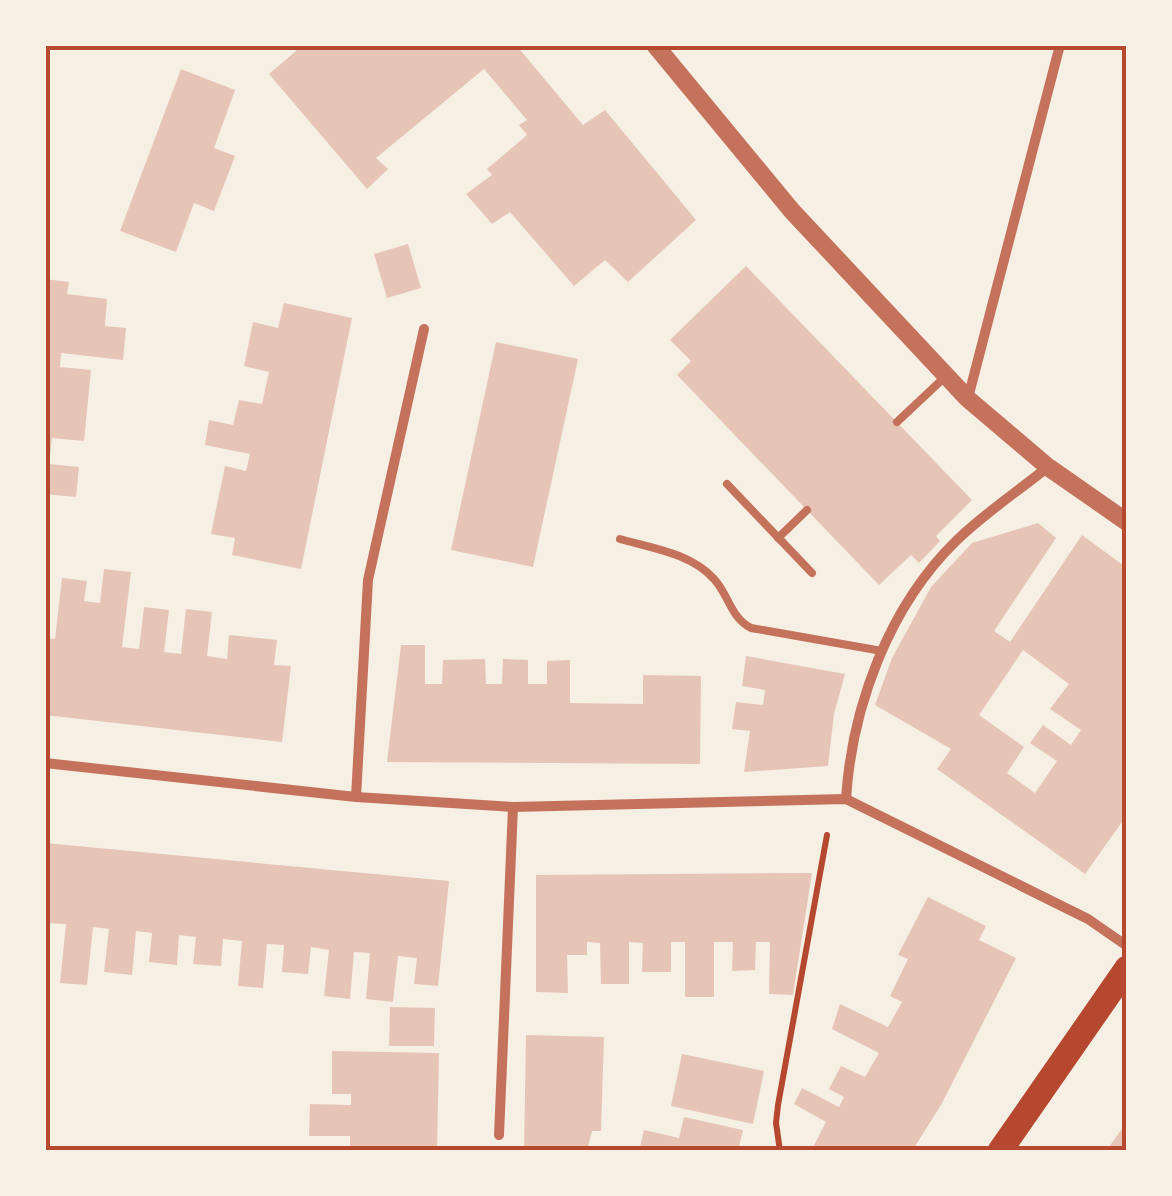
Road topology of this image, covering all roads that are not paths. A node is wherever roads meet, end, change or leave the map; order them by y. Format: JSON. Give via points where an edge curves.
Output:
{"nodes":[{"id":1,"x":655,"y":45,"type":"edge"},
{"id":2,"x":1060,"y":45,"type":"edge"},
{"id":3,"x":424,"y":329,"type":"dead end"},
{"id":4,"x":946,"y":376,"type":"junction"},
{"id":5,"x":968,"y":399,"type":"junction"},
{"id":6,"x":897,"y":422,"type":"dead end"},
{"id":7,"x":1048,"y":467,"type":"junction"},
{"id":8,"x":726,"y":484,"type":"dead end"},
{"id":9,"x":807,"y":510,"type":"dead end"},
{"id":10,"x":1127,"y":522,"type":"edge"},
{"id":11,"x":778,"y":538,"type":"junction"},
{"id":12,"x":620,"y":539,"type":"dead end"},
{"id":13,"x":812,"y":573,"type":"dead end"},
{"id":14,"x":882,"y":651,"type":"junction"},
{"id":15,"x":45,"y":762,"type":"edge"},
{"id":16,"x":356,"y":797,"type":"junction"},
{"id":17,"x":846,"y":799,"type":"junction"},
{"id":18,"x":513,"y":806,"type":"junction"},
{"id":19,"x":1127,"y":946,"type":"edge"},
{"id":20,"x":1127,"y":968,"type":"edge"},
{"id":21,"x":498,"y":1135,"type":"dead end"},
{"id":22,"x":1000,"y":1151,"type":"edge"}],
"edges":[{"from":1,"to":4,"type":"street","via":[[792,211]]},
{"from":2,"to":5,"type":"street"},
{"from":3,"to":16,"type":"street","via":[[368,580]]},
{"from":4,"to":5,"type":"street"},
{"from":4,"to":6,"type":"lane"},
{"from":5,"to":7,"type":"street"},
{"from":7,"to":10,"type":"street"},
{"from":7,"to":14,"type":"street","via":[[958,539],[916,590]]},
{"from":8,"to":11,"type":"lane"},
{"from":9,"to":11,"type":"lane"},
{"from":11,"to":13,"type":"lane"},
{"from":12,"to":14,"type":"lane","via":[[693,563],[751,628]]},
{"from":14,"to":17,"type":"street","via":[[861,714]]},
{"from":15,"to":16,"type":"street"},
{"from":16,"to":18,"type":"street"},
{"from":17,"to":18,"type":"street"},
{"from":17,"to":19,"type":"street"},
{"from":18,"to":21,"type":"street"},
{"from":20,"to":22,"type":"main road"}]}
